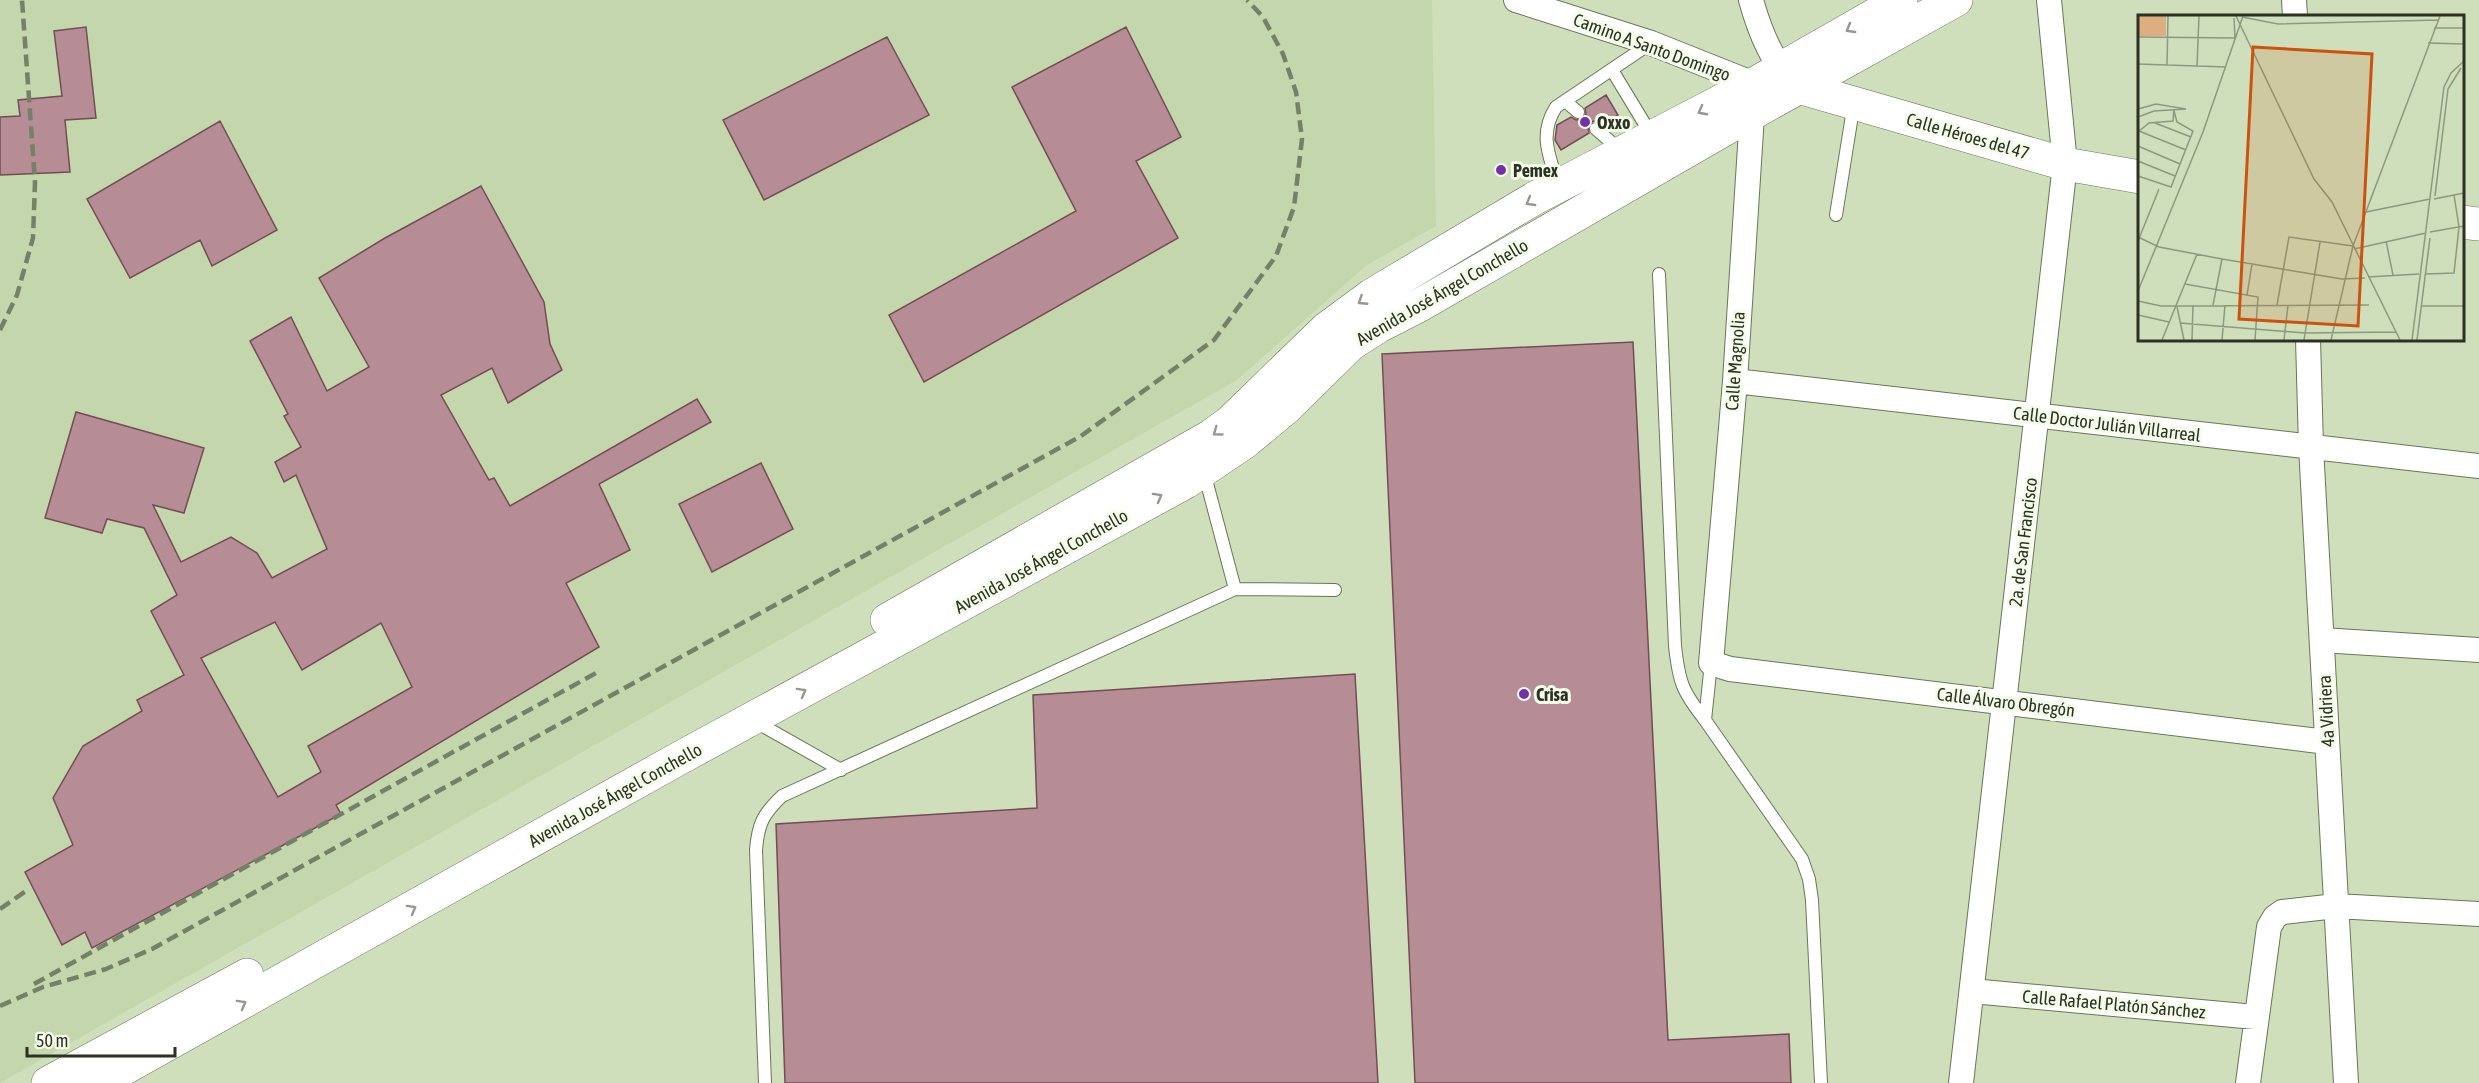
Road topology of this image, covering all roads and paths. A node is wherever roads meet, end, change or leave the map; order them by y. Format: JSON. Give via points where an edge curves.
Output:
{"nodes":[{"id":1,"x":1516,"y":0,"type":"edge"},
{"id":2,"x":1752,"y":0,"type":"edge"},
{"id":3,"x":1901,"y":0,"type":"edge"},
{"id":4,"x":1956,"y":0,"type":"edge"},
{"id":5,"x":2049,"y":0,"type":"edge"},
{"id":6,"x":2294,"y":0,"type":"edge"},
{"id":7,"x":2295,"y":15,"type":"edge"},
{"id":8,"x":1651,"y":44,"type":"junction"},
{"id":9,"x":1612,"y":70,"type":"junction"},
{"id":10,"x":1771,"y":89,"type":"junction"},
{"id":11,"x":1565,"y":101,"type":"junction"},
{"id":12,"x":1854,"y":103,"type":"junction"},
{"id":13,"x":1578,"y":112,"type":"dead end"},
{"id":14,"x":1596,"y":129,"type":"dead end"},
{"id":15,"x":1653,"y":137,"type":"junction"},
{"id":16,"x":1623,"y":152,"type":"junction"},
{"id":17,"x":2065,"y":164,"type":"junction"},
{"id":18,"x":2138,"y":177,"type":"edge"},
{"id":19,"x":1558,"y":186,"type":"junction"},
{"id":20,"x":1836,"y":215,"type":"dead end"},
{"id":21,"x":2464,"y":222,"type":"edge"},
{"id":22,"x":2479,"y":224,"type":"edge"},
{"id":23,"x":1659,"y":274,"type":"dead end"},
{"id":24,"x":2308,"y":340,"type":"edge"},
{"id":25,"x":1735,"y":381,"type":"junction"},
{"id":26,"x":2038,"y":416,"type":"junction"},
{"id":27,"x":2311,"y":447,"type":"junction"},
{"id":28,"x":2479,"y":466,"type":"edge"},
{"id":29,"x":1204,"y":471,"type":"junction"},
{"id":30,"x":1235,"y":589,"type":"junction"},
{"id":31,"x":1335,"y":590,"type":"dead end"},
{"id":32,"x":2322,"y":640,"type":"junction"},
{"id":33,"x":2479,"y":650,"type":"edge"},
{"id":34,"x":1711,"y":663,"type":"junction"},
{"id":35,"x":2005,"y":702,"type":"junction"},
{"id":36,"x":752,"y":719,"type":"junction"},
{"id":37,"x":1705,"y":720,"type":"junction"},
{"id":38,"x":2327,"y":742,"type":"junction"},
{"id":39,"x":841,"y":770,"type":"junction"},
{"id":40,"x":2336,"y":906,"type":"junction"},
{"id":41,"x":2479,"y":914,"type":"edge"},
{"id":42,"x":1972,"y":991,"type":"junction"},
{"id":43,"x":2255,"y":1017,"type":"junction"},
{"id":44,"x":48,"y":1083,"type":"edge"},
{"id":45,"x":98,"y":1083,"type":"edge"},
{"id":46,"x":765,"y":1083,"type":"edge"},
{"id":47,"x":1821,"y":1083,"type":"edge"},
{"id":48,"x":1961,"y":1083,"type":"edge"},
{"id":49,"x":2248,"y":1083,"type":"edge"},
{"id":50,"x":2346,"y":1083,"type":"edge"}],
"edges":[{"from":1,"to":8,"type":"street","name":"Camino A Santo Domingo"},
{"from":2,"to":10,"type":"street"},
{"from":3,"to":10,"type":"main road","name":"Avenida José Ángel Conchello","one_way":true},
{"from":4,"to":10,"type":"main road","name":"Avenida José Ángel Conchello"},
{"from":5,"to":17,"type":"street","name":"2a. de San Francisco"},
{"from":6,"to":7,"type":"street"},
{"from":8,"to":9,"type":"lane"},
{"from":8,"to":10,"type":"street","name":"Camino A Santo Domingo"},
{"from":9,"to":11,"type":"lane"},
{"from":9,"to":15,"type":"lane"},
{"from":10,"to":12,"type":"main road","name":"Calle Héroes del 47"},
{"from":10,"to":15,"type":"main road","name":"Avenida José Ángel Conchello","one_way":true},
{"from":10,"to":25,"type":"street","name":"Calle Magnolia"},
{"from":10,"to":29,"type":"main road","name":"Avenida José Ángel Conchello","via":[[1351,344],[1286,408]]},
{"from":11,"to":13,"type":"lane"},
{"from":11,"to":19,"type":"lane","via":[[1556,107],[1545,129]]},
{"from":12,"to":17,"type":"main road","name":"Calle Héroes del 47"},
{"from":12,"to":20,"type":"lane"},
{"from":14,"to":16,"type":"lane"},
{"from":15,"to":16,"type":"main road","name":"Avenida José Ángel Conchello"},
{"from":16,"to":19,"type":"main road","name":"Avenida José Ángel Conchello"},
{"from":17,"to":18,"type":"main road","name":"Calle Héroes del 47"},
{"from":17,"to":26,"type":"street","name":"2a. de San Francisco"},
{"from":19,"to":44,"type":"main road","name":"Avenida José Ángel Conchello","one_way":true,"via":[[1351,308],[1229,423],[1203,441],[566,799]]},
{"from":21,"to":22,"type":"main road"},
{"from":23,"to":37,"type":"lane","via":[[1675,646],[1679,680]]},
{"from":24,"to":27,"type":"street","name":"4a Vidriera"},
{"from":25,"to":26,"type":"street","name":"Calle Doctor Julián Villarreal"},
{"from":25,"to":34,"type":"street","name":"Calle Magnolia"},
{"from":26,"to":27,"type":"street","name":"Calle Doctor Julián Villarreal"},
{"from":26,"to":35,"type":"street","name":"2a. de San Francisco"},
{"from":27,"to":28,"type":"street","name":"Calle Doctor Julián Villarreal"},
{"from":27,"to":32,"type":"street","name":"4a Vidriera"},
{"from":29,"to":30,"type":"lane"},
{"from":36,"to":29,"type":"main road","name":"Avenida José Ángel Conchello","one_way":true},
{"from":30,"to":31,"type":"lane"},
{"from":30,"to":39,"type":"lane"},
{"from":32,"to":33,"type":"street"},
{"from":32,"to":38,"type":"street","name":"4a Vidriera"},
{"from":34,"to":35,"type":"street","name":"Calle Álvaro Obregón","via":[[1730,669]]},
{"from":34,"to":37,"type":"lane"},
{"from":35,"to":38,"type":"street","name":"Calle Álvaro Obregón"},
{"from":35,"to":42,"type":"street","name":"2a. de San Francisco"},
{"from":36,"to":39,"type":"lane"},
{"from":45,"to":36,"type":"main road","name":"Avenida José Ángel Conchello","one_way":true},
{"from":37,"to":47,"type":"lane","via":[[1802,859],[1809,879]]},
{"from":38,"to":40,"type":"street","name":"4a Vidriera"},
{"from":39,"to":46,"type":"lane","via":[[782,796],[758,828]]},
{"from":40,"to":41,"type":"street"},
{"from":40,"to":43,"type":"street","via":[[2288,910],[2272,921]]},
{"from":40,"to":50,"type":"street","name":"4a Vidriera"},
{"from":42,"to":43,"type":"street","name":"Calle Rafael Platón Sánchez"},
{"from":42,"to":48,"type":"street","name":"2a. de San Francisco"},
{"from":43,"to":49,"type":"street"}]}
